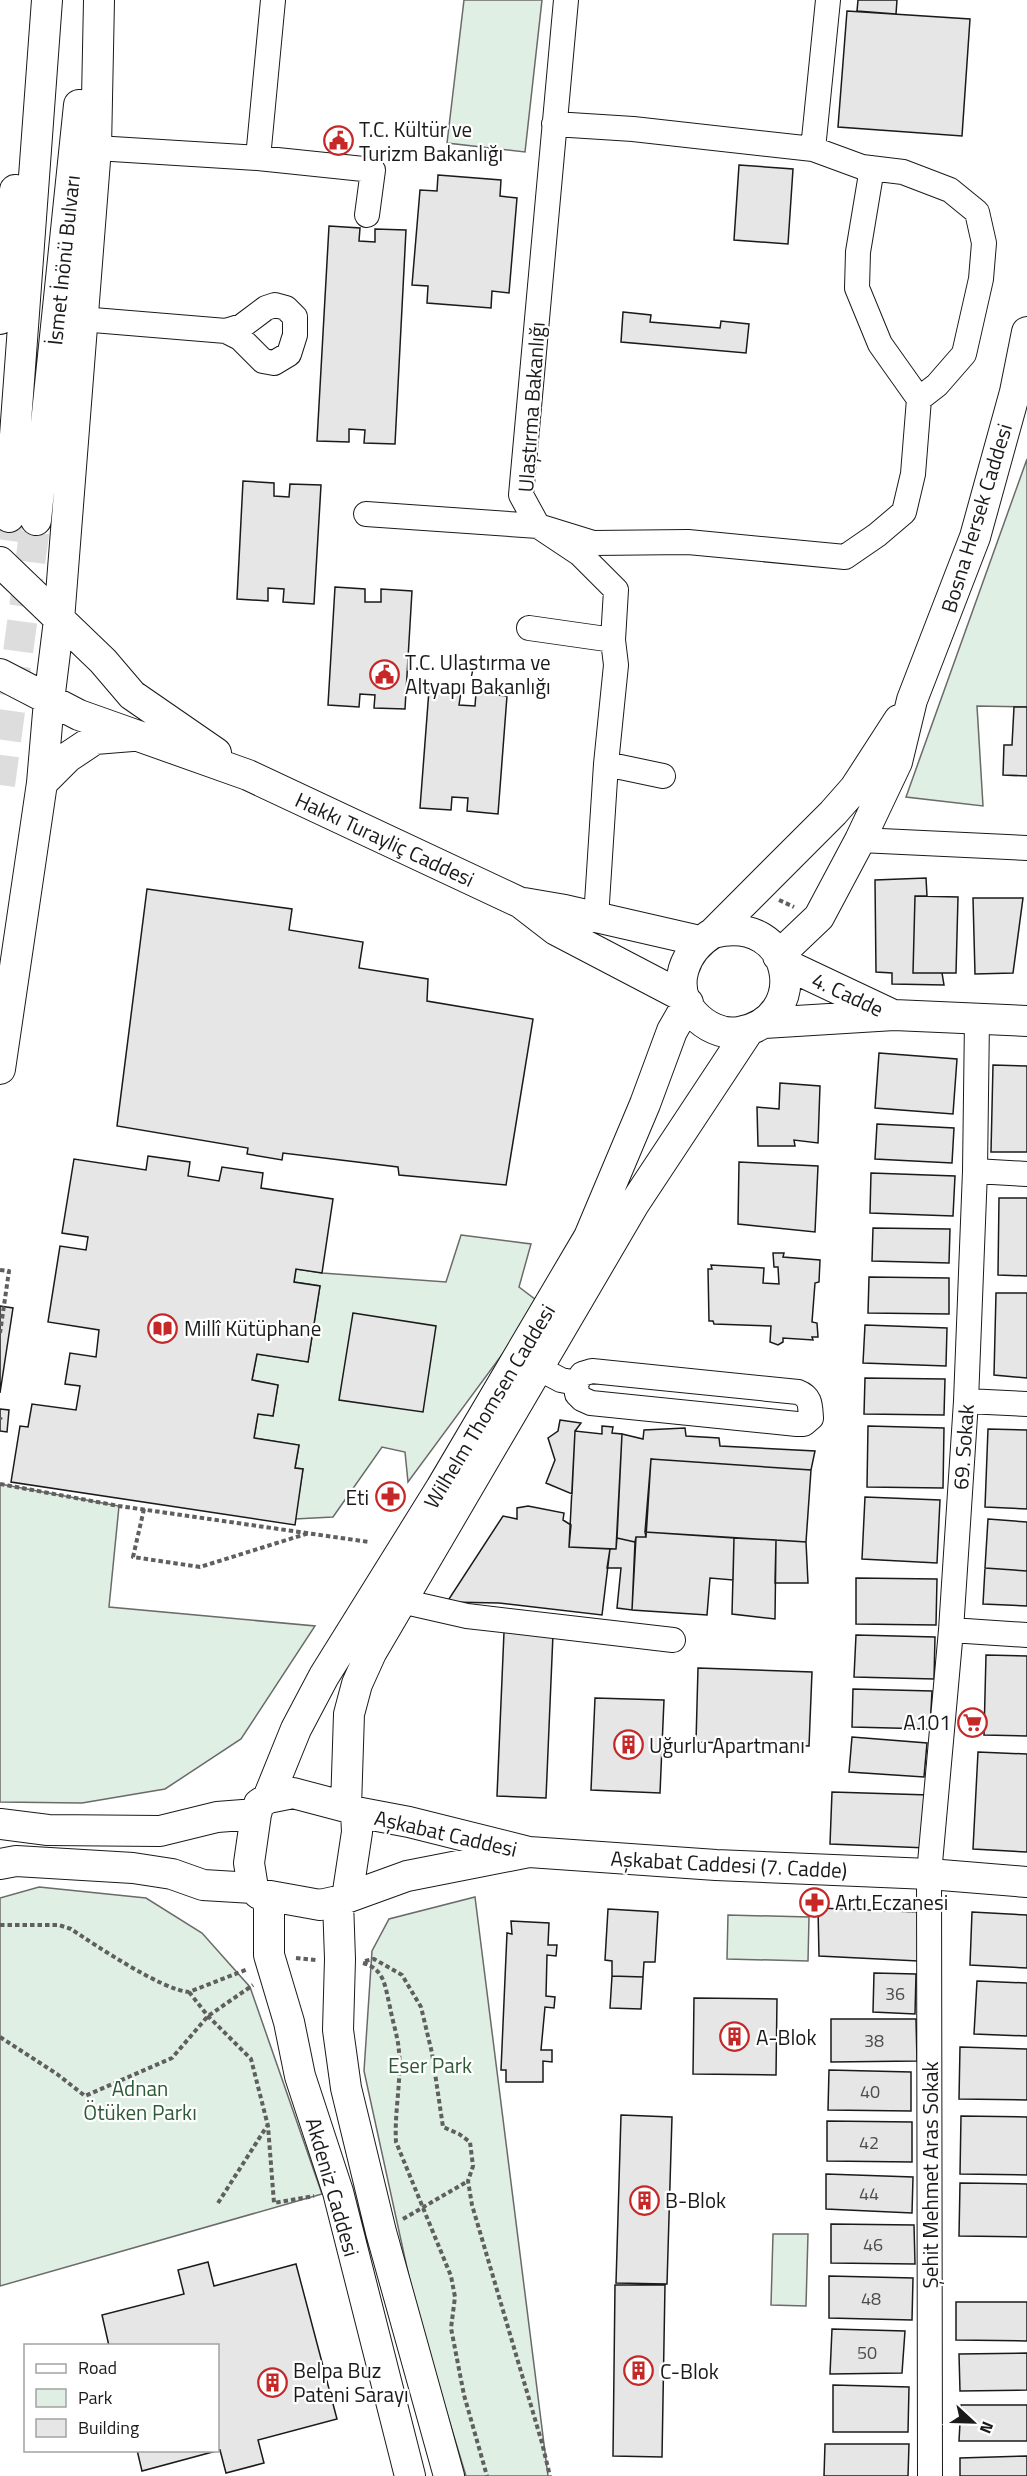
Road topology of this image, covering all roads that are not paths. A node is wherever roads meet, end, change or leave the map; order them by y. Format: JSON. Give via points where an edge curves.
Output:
{"nodes":[{"id":1,"x":42,"y":0,"type":"edge"},
{"id":2,"x":47,"y":0,"type":"edge"},
{"id":3,"x":90,"y":0,"type":"edge"},
{"id":4,"x":99,"y":0,"type":"edge"},
{"id":5,"x":273,"y":0,"type":"edge"},
{"id":6,"x":566,"y":0,"type":"edge"},
{"id":7,"x":828,"y":0,"type":"edge"},
{"id":8,"x":554,"y":124,"type":"junction"},
{"id":9,"x":96,"y":148,"type":"junction"},
{"id":10,"x":813,"y":149,"type":"junction"},
{"id":11,"x":258,"y":158,"type":"junction"},
{"id":12,"x":872,"y":168,"type":"junction"},
{"id":13,"x":367,"y":214,"type":"dead end"},
{"id":14,"x":3,"y":252,"type":"edge"},
{"id":15,"x":0,"y":319,"type":"edge"},
{"id":16,"x":81,"y":319,"type":"junction"},
{"id":17,"x":226,"y":331,"type":"dead end"},
{"id":18,"x":1027,"y":332,"type":"edge"},
{"id":19,"x":919,"y":399,"type":"junction"},
{"id":20,"x":366,"y":514,"type":"dead end"},
{"id":21,"x":538,"y":526,"type":"junction"},
{"id":22,"x":0,"y":562,"type":"edge"},
{"id":23,"x":59,"y":620,"type":"junction"},
{"id":24,"x":529,"y":627,"type":"dead end"},
{"id":25,"x":613,"y":640,"type":"junction"},
{"id":26,"x":0,"y":674,"type":"edge"},
{"id":27,"x":912,"y":700,"type":"junction"},
{"id":28,"x":49,"y":701,"type":"junction"},
{"id":29,"x":135,"y":736,"type":"junction"},
{"id":30,"x":606,"y":764,"type":"junction"},
{"id":31,"x":248,"y":775,"type":"junction"},
{"id":32,"x":663,"y":776,"type":"dead end"},
{"id":33,"x":42,"y":783,"type":"junction"},
{"id":34,"x":860,"y":840,"type":"junction"},
{"id":35,"x":1027,"y":848,"type":"edge"},
{"id":36,"x":521,"y":903,"type":"junction"},
{"id":37,"x":596,"y":918,"type":"junction"},
{"id":38,"x":706,"y":937,"type":"junction"},
{"id":39,"x":780,"y":959,"type":"junction"},
{"id":40,"x":686,"y":1000,"type":"junction"},
{"id":41,"x":894,"y":1015,"type":"junction"},
{"id":42,"x":976,"y":1018,"type":"junction"},
{"id":43,"x":1027,"y":1021,"type":"edge"},
{"id":44,"x":756,"y":1026,"type":"junction"},
{"id":45,"x":0,"y":1069,"type":"edge"},
{"id":46,"x":975,"y":1171,"type":"junction"},
{"id":47,"x":1027,"y":1174,"type":"edge"},
{"id":48,"x":538,"y":1368,"type":"junction"},
{"id":49,"x":576,"y":1383,"type":"junction"},
{"id":50,"x":966,"y":1401,"type":"junction"},
{"id":51,"x":1027,"y":1404,"type":"edge"},
{"id":52,"x":401,"y":1600,"type":"junction"},
{"id":53,"x":951,"y":1630,"type":"junction"},
{"id":54,"x":1027,"y":1635,"type":"edge"},
{"id":55,"x":673,"y":1640,"type":"dead end"},
{"id":56,"x":261,"y":1806,"type":"junction"},
{"id":57,"x":351,"y":1810,"type":"junction"},
{"id":58,"x":0,"y":1824,"type":"edge"},
{"id":59,"x":529,"y":1852,"type":"junction"},
{"id":60,"x":5,"y":1865,"type":"edge"},
{"id":61,"x":929,"y":1874,"type":"junction"},
{"id":62,"x":1027,"y":1882,"type":"edge"},
{"id":63,"x":261,"y":1892,"type":"junction"},
{"id":64,"x":343,"y":1900,"type":"junction"},
{"id":65,"x":411,"y":2476,"type":"edge"},
{"id":66,"x":449,"y":2476,"type":"edge"},
{"id":67,"x":930,"y":2476,"type":"edge"}],
"edges":[{"from":1,"to":14,"type":"main road"},
{"from":2,"to":3,"type":"main road","name":"İsmet İnönü Bulvarı","via":[[22,518]]},
{"from":4,"to":9,"type":"main road"},
{"from":5,"to":11,"type":"street"},
{"from":6,"to":8,"type":"street","name":"Ulaştırma Bakanlığı"},
{"from":7,"to":10,"type":"street"},
{"from":8,"to":10,"type":"street"},
{"from":8,"to":21,"type":"street","name":"Ulaştırma Bakanlığı","via":[[521,495]]},
{"from":9,"to":11,"type":"street"},
{"from":9,"to":16,"type":"main road"},
{"from":10,"to":12,"type":"street"},
{"from":11,"to":13,"type":"street","via":[[373,170]]},
{"from":12,"to":19,"type":"street","via":[[858,252],[857,288],[880,344]]},
{"from":12,"to":19,"type":"street","via":[[903,172],[950,190],[977,212],[984,243],[981,279],[964,354]]},
{"from":14,"to":15,"type":"main road"},
{"from":16,"to":17,"type":"street"},
{"from":16,"to":23,"type":"main road"},
{"from":18,"to":27,"type":"main road","name":"Bosna Hersek Caddesi","via":[[1015,392],[975,537]]},
{"from":19,"to":21,"type":"street","via":[[913,474],[904,512],[845,557],[688,543],[593,543]]},
{"from":20,"to":21,"type":"street"},
{"from":21,"to":25,"type":"street","name":"Ulaştırma Bakanlığı","via":[[580,554],[616,590]]},
{"from":22,"to":23,"type":"main road","name":"Hakkı Turayliç Caddesi"},
{"from":23,"to":28,"type":"main road"},
{"from":23,"to":31,"type":"main road","name":"Hakkı Turayliç Caddesi","via":[[132,695]]},
{"from":24,"to":25,"type":"street"},
{"from":25,"to":30,"type":"street","name":"Ulaştırma Bakanlığı","via":[[616,665]]},
{"from":26,"to":28,"type":"main road","name":"Hakkı Turayliç Caddesi"},
{"from":27,"to":34,"type":"main road","via":[[897,762]]},
{"from":27,"to":38,"type":"main road","via":[[855,788]]},
{"from":28,"to":29,"type":"main road","name":"Hakkı Turayliç Caddesi"},
{"from":28,"to":33,"type":"main road"},
{"from":29,"to":31,"type":"main road","name":"Hakkı Turayliç Caddesi"},
{"from":29,"to":33,"type":"main road","via":[[95,739],[68,757]]},
{"from":30,"to":32,"type":"street"},
{"from":30,"to":37,"type":"street","name":"Ulaştırma Bakanlığı"},
{"from":31,"to":36,"type":"main road","name":"Hakkı Turayliç Caddesi"},
{"from":33,"to":45,"type":"main road"},
{"from":34,"to":35,"type":"street"},
{"from":34,"to":39,"type":"main road","via":[[819,917]]},
{"from":36,"to":37,"type":"main road","name":"Hakkı Turayliç Caddesi"},
{"from":36,"to":40,"type":"main road","name":"Hakkı Turayliç Caddesi","via":[[556,930]]},
{"from":37,"to":38,"type":"main road","name":"Hakkı Turayliç Caddesi"},
{"from":38,"to":39,"type":"main road","via":[[729,929],[746,930],[762,937]]},
{"from":38,"to":40,"type":"main road","via":[[690,953],[684,967]]},
{"from":39,"to":41,"type":"main road","name":"4. Cadde"},
{"from":39,"to":44,"type":"main road","via":[[785,979],[783,996],[776,1011]]},
{"from":40,"to":44,"type":"main road","via":[[703,1023],[717,1030],[733,1033]]},
{"from":40,"to":56,"type":"main road","name":"Wilhelm Thomsen Caddesi","via":[[589,1237],[441,1488],[324,1676]]},
{"from":41,"to":42,"type":"main road"},
{"from":41,"to":44,"type":"main road","name":"4. Cadde"},
{"from":42,"to":43,"type":"main road"},
{"from":42,"to":46,"type":"street","name":"69. Sokak"},
{"from":44,"to":48,"type":"main road","name":"Wilhelm Thomsen Caddesi","via":[[634,1204]]},
{"from":46,"to":47,"type":"street"},
{"from":46,"to":50,"type":"street","name":"69. Sokak"},
{"from":48,"to":49,"type":"street"},
{"from":48,"to":52,"type":"main road","name":"Wilhelm Thomsen Caddesi"},
{"from":49,"to":49,"type":"street","via":[[582,1374],[592,1371],[798,1392],[810,1402],[811,1418],[797,1424],[591,1402],[577,1394]]},
{"from":50,"to":51,"type":"street"},
{"from":50,"to":53,"type":"street","name":"69. Sokak"},
{"from":52,"to":55,"type":"street","via":[[467,1616]]},
{"from":52,"to":57,"type":"main road","name":"Wilhelm Thomsen Caddesi","via":[[370,1653],[349,1714]]},
{"from":53,"to":54,"type":"street"},
{"from":53,"to":61,"type":"street","name":"69. Sokak"},
{"from":56,"to":57,"type":"main road","via":[[293,1793]]},
{"from":56,"to":58,"type":"main road","via":[[160,1831],[48,1830]]},
{"from":56,"to":63,"type":"main road","via":[[249,1863]]},
{"from":57,"to":59,"type":"main road","name":"Aşkabat Caddesi"},
{"from":57,"to":64,"type":"main road","via":[[357,1832]]},
{"from":59,"to":61,"type":"main road","name":"Aşkabat Caddesi (7. Cadde)"},
{"from":59,"to":64,"type":"main road","name":"Aşkabat Caddesi","via":[[408,1876]]},
{"from":60,"to":63,"type":"main road","via":[[133,1868],[172,1874],[203,1885]]},
{"from":61,"to":62,"type":"main road"},
{"from":61,"to":67,"type":"street","name":"Şehit Mehmet Aras Sokak"},
{"from":63,"to":64,"type":"main road","via":[[320,1905]]},
{"from":63,"to":65,"type":"main road","name":"Akdeniz Caddesi","via":[[269,1955],[300,2076],[338,2192]]},
{"from":64,"to":66,"type":"main road","name":"Akdeniz Caddesi","via":[[337,1995],[346,2088],[381,2232]]}]}
